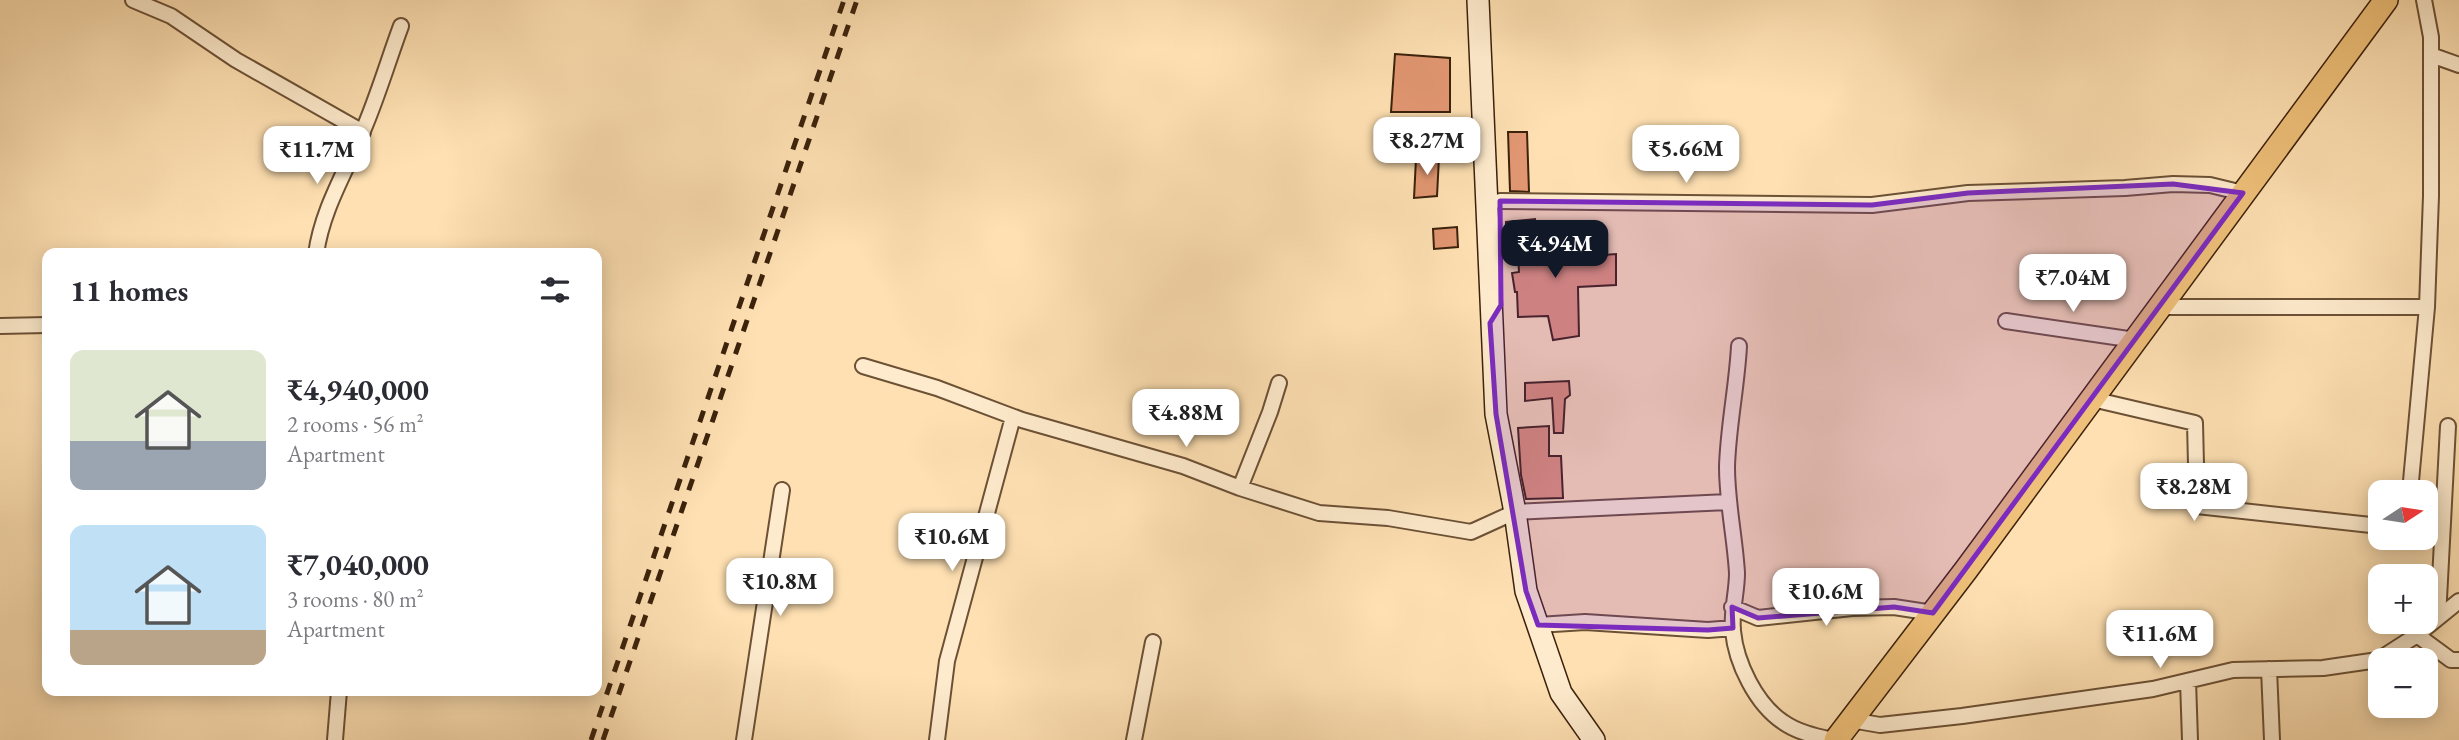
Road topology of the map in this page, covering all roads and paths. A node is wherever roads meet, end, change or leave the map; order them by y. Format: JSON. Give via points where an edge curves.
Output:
{"nodes":[{"id":1,"x":133,"y":0,"type":"edge"},
{"id":2,"x":1464,"y":0,"type":"edge"},
{"id":3,"x":1478,"y":0,"type":"edge"},
{"id":4,"x":1488,"y":0,"type":"edge"},
{"id":5,"x":2386,"y":0,"type":"edge"},
{"id":6,"x":2424,"y":0,"type":"edge"},
{"id":7,"x":401,"y":26,"type":"dead end"},
{"id":8,"x":2431,"y":55,"type":"junction"},
{"id":9,"x":2459,"y":65,"type":"edge"},
{"id":10,"x":363,"y":132,"type":"junction"},
{"id":11,"x":2243,"y":193,"type":"junction"},
{"id":12,"x":1500,"y":201,"type":"junction"},
{"id":13,"x":317,"y":248,"type":"edge"},
{"id":14,"x":2159,"y":307,"type":"junction"},
{"id":15,"x":2427,"y":307,"type":"junction"},
{"id":16,"x":2006,"y":321,"type":"dead end"},
{"id":17,"x":1490,"y":323,"type":"junction"},
{"id":18,"x":42,"y":325,"type":"edge"},
{"id":19,"x":0,"y":326,"type":"edge"},
{"id":20,"x":2135,"y":340,"type":"junction"},
{"id":21,"x":1739,"y":346,"type":"dead end"},
{"id":22,"x":863,"y":366,"type":"dead end"},
{"id":23,"x":1279,"y":383,"type":"dead end"},
{"id":24,"x":2092,"y":399,"type":"junction"},
{"id":25,"x":1013,"y":417,"type":"junction"},
{"id":26,"x":2448,"y":426,"type":"dead end"},
{"id":27,"x":2411,"y":480,"type":"edge"},
{"id":28,"x":1240,"y":488,"type":"junction"},
{"id":29,"x":782,"y":490,"type":"dead end"},
{"id":30,"x":1728,"y":502,"type":"junction"},
{"id":31,"x":1515,"y":512,"type":"junction"},
{"id":32,"x":2368,"y":525,"type":"edge"},
{"id":33,"x":2459,"y":601,"type":"edge"},
{"id":34,"x":1732,"y":607,"type":"junction"},
{"id":35,"x":1933,"y":613,"type":"junction"},
{"id":36,"x":2438,"y":618,"type":"joint"},
{"id":37,"x":1538,"y":625,"type":"junction"},
{"id":38,"x":1733,"y":628,"type":"junction"},
{"id":39,"x":2417,"y":635,"type":"joint"},
{"id":40,"x":1153,"y":642,"type":"dead end"},
{"id":41,"x":2459,"y":660,"type":"edge"},
{"id":42,"x":2269,"y":669,"type":"junction"},
{"id":43,"x":2188,"y":681,"type":"junction"},
{"id":44,"x":339,"y":696,"type":"edge"},
{"id":45,"x":1851,"y":720,"type":"junction"},
{"id":46,"x":335,"y":740,"type":"edge"},
{"id":47,"x":744,"y":740,"type":"edge"},
{"id":48,"x":937,"y":740,"type":"edge"},
{"id":49,"x":1134,"y":740,"type":"edge"},
{"id":50,"x":1594,"y":740,"type":"edge"},
{"id":51,"x":1834,"y":740,"type":"edge"},
{"id":52,"x":2190,"y":740,"type":"edge"},
{"id":53,"x":2272,"y":740,"type":"edge"}],
"edges":[{"from":1,"to":10,"type":"street","via":[[171,16],[236,60]]},
{"from":2,"to":17,"type":"main road","via":[[1477,306]]},
{"from":3,"to":17,"type":"main road"},
{"from":4,"to":12,"type":"main road"},
{"from":5,"to":11,"type":"main road"},
{"from":6,"to":8,"type":"street"},
{"from":7,"to":10,"type":"street"},
{"from":8,"to":9,"type":"street"},
{"from":8,"to":15,"type":"street"},
{"from":10,"to":13,"type":"street","via":[[335,188]]},
{"from":11,"to":12,"type":"street","via":[[2173,184],[1968,193],[1872,205]]},
{"from":11,"to":14,"type":"main road"},
{"from":12,"to":17,"type":"main road","via":[[1502,305]]},
{"from":14,"to":15,"type":"street"},
{"from":14,"to":20,"type":"main road"},
{"from":15,"to":27,"type":"street"},
{"from":16,"to":20,"type":"street"},
{"from":17,"to":31,"type":"main road","via":[[1496,414]]},
{"from":18,"to":19,"type":"street"},
{"from":20,"to":24,"type":"main road"},
{"from":21,"to":30,"type":"street","via":[[1727,465]]},
{"from":22,"to":25,"type":"street"},
{"from":23,"to":28,"type":"street"},
{"from":24,"to":32,"type":"street","via":[[2194,423],[2197,506]]},
{"from":24,"to":35,"type":"main road"},
{"from":25,"to":28,"type":"street","via":[[1183,466]]},
{"from":25,"to":48,"type":"street","via":[[947,661]]},
{"from":26,"to":36,"type":"street"},
{"from":28,"to":31,"type":"street","via":[[1319,513],[1388,518],[1471,533]]},
{"from":29,"to":47,"type":"street"},
{"from":30,"to":31,"type":"street"},
{"from":30,"to":34,"type":"street","via":[[1737,575]]},
{"from":31,"to":37,"type":"main road","via":[[1526,592]]},
{"from":33,"to":36,"type":"street"},
{"from":34,"to":35,"type":"street","via":[[1758,618],[1852,608],[1894,607]]},
{"from":34,"to":38,"type":"street"},
{"from":35,"to":45,"type":"main road"},
{"from":37,"to":38,"type":"street","via":[[1585,622]]},
{"from":37,"to":50,"type":"main road","via":[[1561,693]]},
{"from":38,"to":51,"type":"street","via":[[1742,668],[1762,702],[1782,722]]},
{"from":39,"to":41,"type":"street","via":[[2451,660]]},
{"from":39,"to":42,"type":"street","via":[[2378,660]]},
{"from":40,"to":49,"type":"street"},
{"from":42,"to":43,"type":"street","via":[[2233,670]]},
{"from":42,"to":53,"type":"street"},
{"from":43,"to":45,"type":"street","via":[[2153,690],[1948,718],[1880,725]]},
{"from":43,"to":52,"type":"street"},
{"from":44,"to":46,"type":"street"},
{"from":45,"to":51,"type":"main road"}]}
